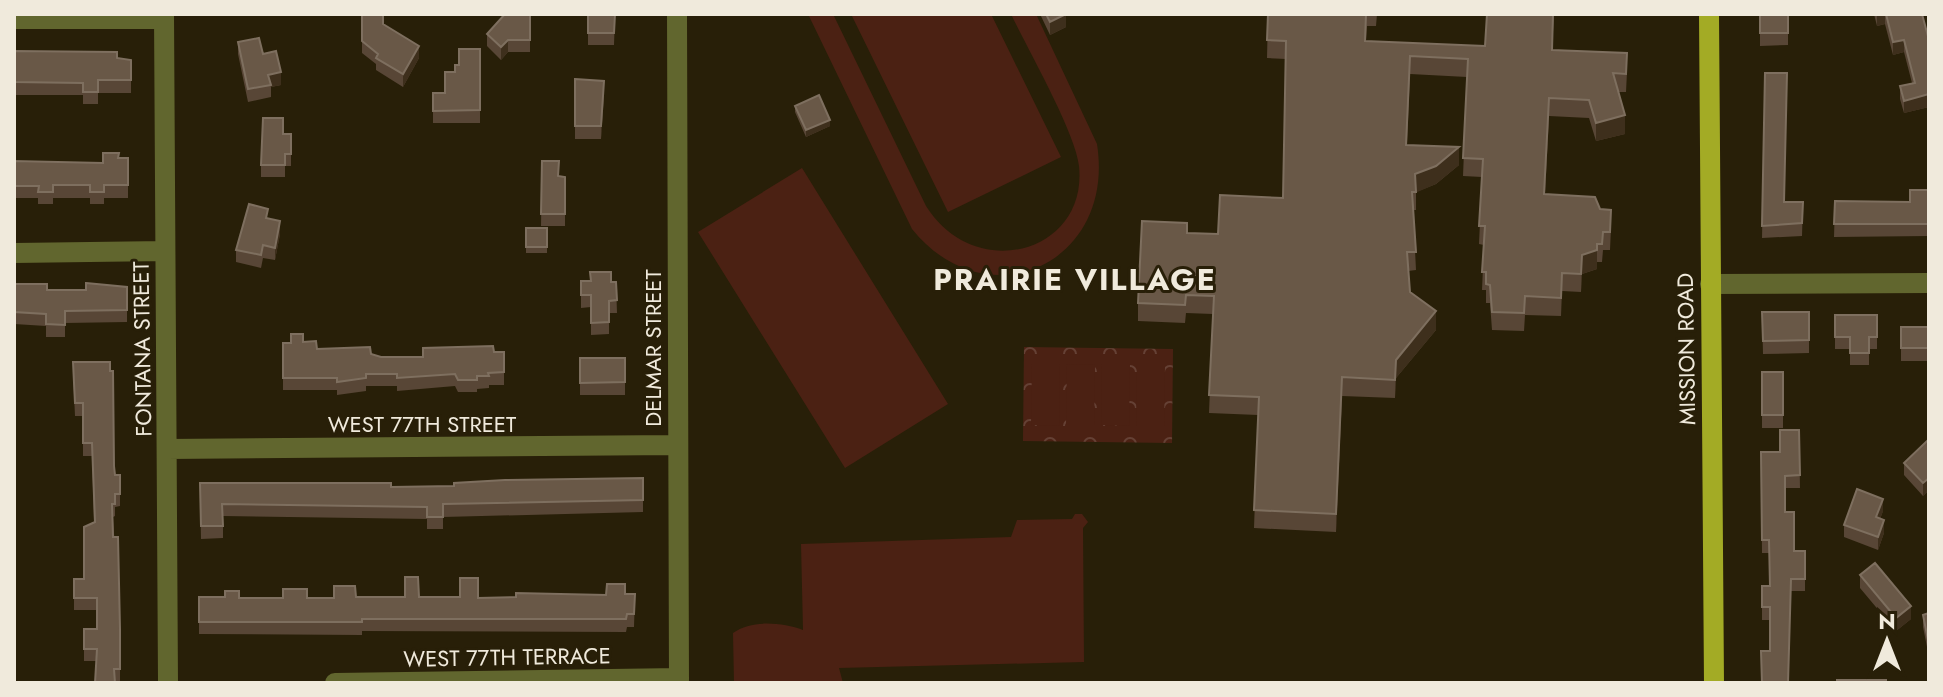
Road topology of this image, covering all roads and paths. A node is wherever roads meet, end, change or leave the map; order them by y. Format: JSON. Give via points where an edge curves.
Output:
{"nodes":[{"id":1,"x":677,"y":14,"type":"edge"},
{"id":2,"x":1709,"y":14,"type":"edge"},
{"id":3,"x":164,"y":16,"type":"edge"},
{"id":4,"x":14,"y":19,"type":"edge"},
{"id":5,"x":165,"y":251,"type":"junction"},
{"id":6,"x":14,"y":253,"type":"edge"},
{"id":7,"x":1929,"y":283,"type":"edge"},
{"id":8,"x":1710,"y":284,"type":"junction"},
{"id":9,"x":677,"y":445,"type":"junction"},
{"id":10,"x":167,"y":449,"type":"junction"},
{"id":11,"x":679,"y":681,"type":"edge"},
{"id":12,"x":168,"y":683,"type":"edge"},
{"id":13,"x":335,"y":683,"type":"edge"},
{"id":14,"x":1714,"y":683,"type":"edge"}],
"edges":[{"from":1,"to":9,"type":"street","name":"DELMAR STREET"},
{"from":2,"to":8,"type":"main road","name":"MISSION ROAD"},
{"from":3,"to":4,"type":"street"},
{"from":3,"to":5,"type":"street","name":"FONTANA STREET"},
{"from":5,"to":6,"type":"street"},
{"from":5,"to":10,"type":"street","name":"FONTANA STREET"},
{"from":7,"to":8,"type":"street"},
{"from":8,"to":14,"type":"main road","name":"MISSION ROAD"},
{"from":9,"to":10,"type":"street","name":"WEST 77TH STREET"},
{"from":9,"to":11,"type":"street","name":"DELMAR STREET"},
{"from":10,"to":12,"type":"street","name":"FONTANA STREET"},
{"from":11,"to":13,"type":"street","name":"WEST 77TH TERRACE"}]}
